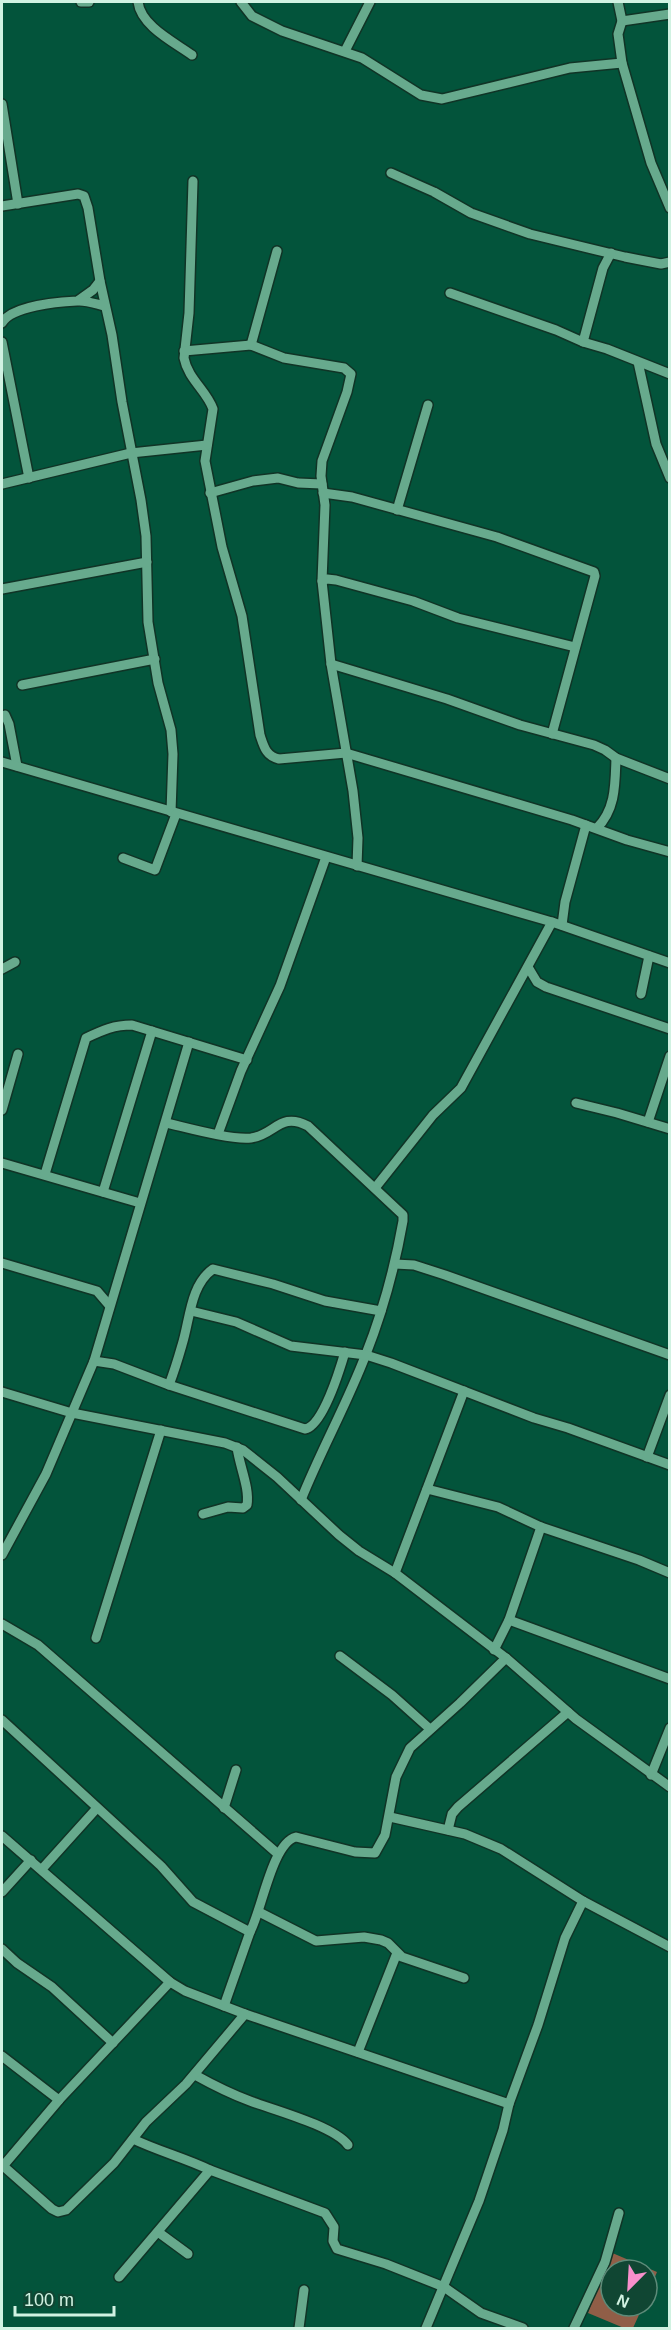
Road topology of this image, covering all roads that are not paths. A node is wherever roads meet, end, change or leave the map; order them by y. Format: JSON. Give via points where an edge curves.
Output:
{"nodes":[{"id":1,"x":81,"y":2,"type":"edge"},
{"id":2,"x":88,"y":2,"type":"edge"},
{"id":3,"x":138,"y":2,"type":"edge"},
{"id":4,"x":241,"y":2,"type":"edge"},
{"id":5,"x":370,"y":2,"type":"edge"},
{"id":6,"x":618,"y":2,"type":"edge"},
{"id":7,"x":669,"y":14,"type":"edge"},
{"id":8,"x":622,"y":21,"type":"junction"},
{"id":9,"x":345,"y":51,"type":"junction"},
{"id":10,"x":192,"y":55,"type":"dead end"},
{"id":11,"x":622,"y":63,"type":"junction"},
{"id":12,"x":2,"y":104,"type":"edge"},
{"id":13,"x":391,"y":173,"type":"dead end"},
{"id":14,"x":193,"y":181,"type":"dead end"},
{"id":15,"x":18,"y":204,"type":"junction"},
{"id":16,"x":2,"y":206,"type":"edge"},
{"id":17,"x":669,"y":208,"type":"edge"},
{"id":18,"x":277,"y":251,"type":"dead end"},
{"id":19,"x":611,"y":254,"type":"junction"},
{"id":20,"x":669,"y":262,"type":"edge"},
{"id":21,"x":100,"y":281,"type":"junction"},
{"id":22,"x":450,"y":293,"type":"dead end"},
{"id":23,"x":79,"y":300,"type":"junction"},
{"id":24,"x":105,"y":306,"type":"junction"},
{"id":25,"x":2,"y":323,"type":"edge"},
{"id":26,"x":2,"y":342,"type":"edge"},
{"id":27,"x":583,"y":342,"type":"junction"},
{"id":28,"x":251,"y":345,"type":"junction"},
{"id":29,"x":184,"y":351,"type":"junction"},
{"id":30,"x":638,"y":362,"type":"junction"},
{"id":31,"x":669,"y":374,"type":"edge"},
{"id":32,"x":428,"y":405,"type":"dead end"},
{"id":33,"x":207,"y":445,"type":"junction"},
{"id":34,"x":131,"y":453,"type":"junction"},
{"id":35,"x":29,"y":478,"type":"junction"},
{"id":36,"x":669,"y":478,"type":"edge"},
{"id":37,"x":2,"y":483,"type":"edge"},
{"id":38,"x":322,"y":488,"type":"junction"},
{"id":39,"x":210,"y":494,"type":"junction"},
{"id":40,"x":397,"y":510,"type":"junction"},
{"id":41,"x":147,"y":562,"type":"junction"},
{"id":42,"x":322,"y":581,"type":"junction"},
{"id":43,"x":2,"y":589,"type":"edge"},
{"id":44,"x":575,"y":647,"type":"junction"},
{"id":45,"x":155,"y":659,"type":"junction"},
{"id":46,"x":331,"y":664,"type":"junction"},
{"id":47,"x":22,"y":685,"type":"dead end"},
{"id":48,"x":5,"y":716,"type":"dead end"},
{"id":49,"x":552,"y":734,"type":"junction"},
{"id":50,"x":346,"y":753,"type":"junction"},
{"id":51,"x":616,"y":758,"type":"junction"},
{"id":52,"x":2,"y":762,"type":"edge"},
{"id":53,"x":17,"y":766,"type":"junction"},
{"id":54,"x":669,"y":779,"type":"edge"},
{"id":55,"x":174,"y":813,"type":"junction"},
{"id":56,"x":586,"y":825,"type":"junction"},
{"id":57,"x":597,"y":828,"type":"junction"},
{"id":58,"x":669,"y":852,"type":"edge"},
{"id":59,"x":326,"y":857,"type":"junction"},
{"id":60,"x":123,"y":858,"type":"dead end"},
{"id":61,"x":357,"y":866,"type":"junction"},
{"id":62,"x":552,"y":922,"type":"junction"},
{"id":63,"x":562,"y":926,"type":"junction"},
{"id":64,"x":649,"y":956,"type":"junction"},
{"id":65,"x":15,"y":962,"type":"dead end"},
{"id":66,"x":669,"y":963,"type":"edge"},
{"id":67,"x":528,"y":967,"type":"junction"},
{"id":68,"x":2,"y":969,"type":"edge"},
{"id":69,"x":641,"y":994,"type":"dead end"},
{"id":70,"x":669,"y":1029,"type":"edge"},
{"id":71,"x":152,"y":1031,"type":"junction"},
{"id":72,"x":189,"y":1042,"type":"junction"},
{"id":73,"x":18,"y":1054,"type":"dead end"},
{"id":74,"x":669,"y":1056,"type":"edge"},
{"id":75,"x":247,"y":1060,"type":"junction"},
{"id":76,"x":576,"y":1103,"type":"dead end"},
{"id":77,"x":2,"y":1110,"type":"edge"},
{"id":78,"x":648,"y":1122,"type":"junction"},
{"id":79,"x":166,"y":1123,"type":"junction"},
{"id":80,"x":669,"y":1129,"type":"edge"},
{"id":81,"x":218,"y":1134,"type":"junction"},
{"id":82,"x":2,"y":1163,"type":"edge"},
{"id":83,"x":45,"y":1174,"type":"junction"},
{"id":84,"x":375,"y":1188,"type":"junction"},
{"id":85,"x":103,"y":1192,"type":"junction"},
{"id":86,"x":140,"y":1203,"type":"junction"},
{"id":87,"x":2,"y":1263,"type":"edge"},
{"id":88,"x":395,"y":1264,"type":"junction"},
{"id":89,"x":117,"y":1282,"type":"junction"},
{"id":90,"x":97,"y":1291,"type":"junction"},
{"id":91,"x":109,"y":1305,"type":"junction"},
{"id":92,"x":191,"y":1311,"type":"junction"},
{"id":93,"x":381,"y":1311,"type":"junction"},
{"id":94,"x":345,"y":1352,"type":"junction"},
{"id":95,"x":366,"y":1355,"type":"junction"},
{"id":96,"x":669,"y":1356,"type":"edge"},
{"id":97,"x":94,"y":1361,"type":"junction"},
{"id":98,"x":169,"y":1385,"type":"junction"},
{"id":99,"x":464,"y":1391,"type":"junction"},
{"id":100,"x":2,"y":1392,"type":"edge"},
{"id":101,"x":669,"y":1395,"type":"edge"},
{"id":102,"x":72,"y":1413,"type":"junction"},
{"id":103,"x":161,"y":1430,"type":"junction"},
{"id":104,"x":237,"y":1447,"type":"junction"},
{"id":105,"x":647,"y":1457,"type":"junction"},
{"id":106,"x":669,"y":1465,"type":"edge"},
{"id":107,"x":427,"y":1489,"type":"junction"},
{"id":108,"x":301,"y":1500,"type":"junction"},
{"id":109,"x":203,"y":1514,"type":"dead end"},
{"id":110,"x":541,"y":1527,"type":"junction"},
{"id":111,"x":2,"y":1555,"type":"edge"},
{"id":112,"x":395,"y":1573,"type":"junction"},
{"id":113,"x":669,"y":1573,"type":"edge"},
{"id":114,"x":508,"y":1620,"type":"junction"},
{"id":115,"x":6,"y":1626,"type":"edge"},
{"id":116,"x":2,"y":1638,"type":"edge"},
{"id":117,"x":96,"y":1638,"type":"dead end"},
{"id":118,"x":494,"y":1650,"type":"junction"},
{"id":119,"x":340,"y":1656,"type":"dead end"},
{"id":120,"x":506,"y":1658,"type":"junction"},
{"id":121,"x":669,"y":1679,"type":"edge"},
{"id":122,"x":568,"y":1712,"type":"junction"},
{"id":123,"x":2,"y":1720,"type":"edge"},
{"id":124,"x":669,"y":1728,"type":"edge"},
{"id":125,"x":430,"y":1729,"type":"junction"},
{"id":126,"x":236,"y":1770,"type":"dead end"},
{"id":127,"x":651,"y":1775,"type":"junction"},
{"id":128,"x":669,"y":1787,"type":"edge"},
{"id":129,"x":97,"y":1808,"type":"junction"},
{"id":130,"x":224,"y":1808,"type":"junction"},
{"id":131,"x":390,"y":1817,"type":"junction"},
{"id":132,"x":448,"y":1830,"type":"junction"},
{"id":133,"x":2,"y":1836,"type":"edge"},
{"id":134,"x":278,"y":1854,"type":"junction"},
{"id":135,"x":31,"y":1860,"type":"junction"},
{"id":136,"x":42,"y":1869,"type":"junction"},
{"id":137,"x":2,"y":1892,"type":"edge"},
{"id":138,"x":583,"y":1901,"type":"junction"},
{"id":139,"x":259,"y":1912,"type":"junction"},
{"id":140,"x":250,"y":1932,"type":"junction"},
{"id":141,"x":669,"y":1947,"type":"edge"},
{"id":142,"x":2,"y":1949,"type":"edge"},
{"id":143,"x":396,"y":1953,"type":"junction"},
{"id":144,"x":464,"y":1978,"type":"dead end"},
{"id":145,"x":170,"y":1982,"type":"junction"},
{"id":146,"x":224,"y":2006,"type":"junction"},
{"id":147,"x":245,"y":2014,"type":"junction"},
{"id":148,"x":113,"y":2043,"type":"junction"},
{"id":149,"x":358,"y":2052,"type":"junction"},
{"id":150,"x":2,"y":2056,"type":"edge"},
{"id":151,"x":195,"y":2075,"type":"junction"},
{"id":152,"x":59,"y":2100,"type":"junction"},
{"id":153,"x":509,"y":2104,"type":"junction"},
{"id":154,"x":133,"y":2139,"type":"junction"},
{"id":155,"x":348,"y":2145,"type":"dead end"},
{"id":156,"x":2,"y":2166,"type":"edge"},
{"id":157,"x":210,"y":2170,"type":"junction"},
{"id":158,"x":619,"y":2213,"type":"dead end"},
{"id":159,"x":158,"y":2232,"type":"junction"},
{"id":160,"x":188,"y":2254,"type":"dead end"},
{"id":161,"x":119,"y":2277,"type":"dead end"},
{"id":162,"x":444,"y":2287,"type":"junction"},
{"id":163,"x":304,"y":2290,"type":"dead end"},
{"id":164,"x":299,"y":2328,"type":"edge"},
{"id":165,"x":426,"y":2328,"type":"edge"},
{"id":166,"x":523,"y":2328,"type":"edge"},
{"id":167,"x":574,"y":2328,"type":"edge"}],
"edges":[{"from":1,"to":2,"type":"street"},
{"from":3,"to":10,"type":"street","via":[[138,9],[149,23]]},
{"from":4,"to":9,"type":"street","via":[[252,16],[282,31]]},
{"from":5,"to":9,"type":"street"},
{"from":6,"to":8,"type":"street"},
{"from":7,"to":8,"type":"street"},
{"from":8,"to":11,"type":"street","via":[[618,34]]},
{"from":9,"to":11,"type":"street","via":[[421,95],[442,99],[562,70]]},
{"from":11,"to":17,"type":"street","via":[[651,163]]},
{"from":12,"to":15,"type":"street"},
{"from":13,"to":19,"type":"street","via":[[487,220]]},
{"from":14,"to":29,"type":"street"},
{"from":15,"to":16,"type":"street"},
{"from":15,"to":21,"type":"street","via":[[84,196]]},
{"from":18,"to":28,"type":"street"},
{"from":19,"to":20,"type":"street","via":[[661,264]]},
{"from":19,"to":27,"type":"street","via":[[603,268]]},
{"from":21,"to":23,"type":"street"},
{"from":21,"to":24,"type":"street"},
{"from":22,"to":27,"type":"street"},
{"from":23,"to":24,"type":"street"},
{"from":23,"to":25,"type":"street","via":[[19,310]]},
{"from":24,"to":34,"type":"street"},
{"from":26,"to":35,"type":"street"},
{"from":27,"to":30,"type":"street"},
{"from":28,"to":29,"type":"street"},
{"from":28,"to":38,"type":"street","via":[[273,355],[344,368],[351,374],[322,461]]},
{"from":29,"to":33,"type":"street","via":[[185,364],[213,410]]},
{"from":30,"to":31,"type":"street"},
{"from":30,"to":36,"type":"street","via":[[656,444]]},
{"from":32,"to":40,"type":"street"},
{"from":33,"to":34,"type":"street"},
{"from":33,"to":39,"type":"street"},
{"from":34,"to":35,"type":"street"},
{"from":34,"to":41,"type":"street","via":[[141,500]]},
{"from":35,"to":37,"type":"street"},
{"from":38,"to":39,"type":"street","via":[[279,478]]},
{"from":38,"to":40,"type":"street"},
{"from":38,"to":42,"type":"street"},
{"from":39,"to":50,"type":"street","via":[[242,616],[266,752],[279,759]]},
{"from":40,"to":44,"type":"street","via":[[497,537],[594,572]]},
{"from":41,"to":43,"type":"street"},
{"from":41,"to":45,"type":"street","via":[[148,622]]},
{"from":42,"to":44,"type":"street","via":[[336,580],[458,618]]},
{"from":42,"to":46,"type":"street"},
{"from":44,"to":49,"type":"street"},
{"from":45,"to":47,"type":"street"},
{"from":45,"to":55,"type":"street","via":[[171,730]]},
{"from":46,"to":49,"type":"street"},
{"from":46,"to":50,"type":"street"},
{"from":48,"to":53,"type":"street"},
{"from":49,"to":51,"type":"street","via":[[594,745]]},
{"from":50,"to":56,"type":"street"},
{"from":50,"to":61,"type":"street","via":[[358,838]]},
{"from":51,"to":54,"type":"street"},
{"from":51,"to":57,"type":"street","via":[[611,811]]},
{"from":52,"to":53,"type":"street"},
{"from":53,"to":55,"type":"street"},
{"from":55,"to":59,"type":"street"},
{"from":55,"to":60,"type":"street","via":[[155,870]]},
{"from":56,"to":57,"type":"street"},
{"from":56,"to":63,"type":"street","via":[[564,902]]},
{"from":57,"to":58,"type":"street"},
{"from":59,"to":61,"type":"street"},
{"from":59,"to":75,"type":"street","via":[[280,986]]},
{"from":61,"to":62,"type":"street"},
{"from":62,"to":63,"type":"street"},
{"from":62,"to":67,"type":"street"},
{"from":63,"to":64,"type":"street"},
{"from":64,"to":66,"type":"street"},
{"from":64,"to":69,"type":"street"},
{"from":65,"to":68,"type":"street"},
{"from":67,"to":70,"type":"street","via":[[537,982],[546,987]]},
{"from":67,"to":84,"type":"street","via":[[461,1088],[433,1115]]},
{"from":71,"to":72,"type":"street"},
{"from":71,"to":83,"type":"street","via":[[116,1025],[86,1038]]},
{"from":71,"to":85,"type":"street"},
{"from":72,"to":75,"type":"street"},
{"from":72,"to":79,"type":"street"},
{"from":73,"to":77,"type":"street"},
{"from":74,"to":78,"type":"street"},
{"from":75,"to":81,"type":"street"},
{"from":76,"to":78,"type":"street"},
{"from":78,"to":80,"type":"street"},
{"from":79,"to":81,"type":"street"},
{"from":79,"to":86,"type":"street"},
{"from":81,"to":84,"type":"street","via":[[251,1138],[281,1122],[301,1122]]},
{"from":82,"to":83,"type":"street"},
{"from":83,"to":85,"type":"street"},
{"from":84,"to":88,"type":"street","via":[[403,1215]]},
{"from":85,"to":86,"type":"street"},
{"from":86,"to":89,"type":"street"},
{"from":87,"to":90,"type":"street"},
{"from":88,"to":93,"type":"street"},
{"from":88,"to":96,"type":"street","via":[[414,1265],[445,1275]]},
{"from":89,"to":90,"type":"street"},
{"from":89,"to":91,"type":"street"},
{"from":90,"to":91,"type":"street"},
{"from":91,"to":97,"type":"street"},
{"from":92,"to":93,"type":"street","via":[[197,1288],[206,1274],[223,1269],[325,1301]]},
{"from":92,"to":94,"type":"street","via":[[236,1322],[291,1346]]},
{"from":92,"to":98,"type":"street"},
{"from":93,"to":95,"type":"street"},
{"from":94,"to":95,"type":"street"},
{"from":94,"to":98,"type":"street","via":[[330,1397],[310,1429]]},
{"from":95,"to":99,"type":"street"},
{"from":95,"to":108,"type":"street"},
{"from":97,"to":98,"type":"street"},
{"from":97,"to":102,"type":"street"},
{"from":99,"to":105,"type":"street"},
{"from":99,"to":107,"type":"street"},
{"from":100,"to":102,"type":"street"},
{"from":101,"to":105,"type":"street"},
{"from":102,"to":103,"type":"street"},
{"from":102,"to":111,"type":"street","via":[[46,1474]]},
{"from":103,"to":104,"type":"street"},
{"from":103,"to":117,"type":"street"},
{"from":104,"to":108,"type":"street","via":[[278,1477]]},
{"from":104,"to":109,"type":"street","via":[[247,1505]]},
{"from":105,"to":106,"type":"street"},
{"from":107,"to":110,"type":"street","via":[[498,1507]]},
{"from":107,"to":112,"type":"street"},
{"from":108,"to":112,"type":"street","via":[[358,1551]]},
{"from":110,"to":113,"type":"street"},
{"from":110,"to":114,"type":"street"},
{"from":112,"to":118,"type":"street"},
{"from":114,"to":118,"type":"street"},
{"from":114,"to":121,"type":"street"},
{"from":115,"to":116,"type":"street"},
{"from":115,"to":130,"type":"street","via":[[38,1645]]},
{"from":118,"to":120,"type":"street"},
{"from":119,"to":125,"type":"street"},
{"from":120,"to":122,"type":"street"},
{"from":120,"to":125,"type":"street"},
{"from":122,"to":127,"type":"street"},
{"from":122,"to":132,"type":"street","via":[[458,1807]]},
{"from":123,"to":129,"type":"street"},
{"from":124,"to":127,"type":"street"},
{"from":125,"to":131,"type":"street","via":[[410,1748],[400,1765]]},
{"from":126,"to":130,"type":"street"},
{"from":127,"to":128,"type":"street"},
{"from":129,"to":136,"type":"street"},
{"from":129,"to":140,"type":"street","via":[[161,1866],[193,1902]]},
{"from":130,"to":134,"type":"street"},
{"from":131,"to":132,"type":"street"},
{"from":131,"to":134,"type":"street","via":[[375,1853],[296,1837]]},
{"from":132,"to":138,"type":"street","via":[[501,1849]]},
{"from":133,"to":135,"type":"street"},
{"from":134,"to":139,"type":"street"},
{"from":135,"to":136,"type":"street"},
{"from":135,"to":137,"type":"street"},
{"from":136,"to":145,"type":"street"},
{"from":138,"to":141,"type":"street"},
{"from":138,"to":153,"type":"street","via":[[565,1938]]},
{"from":139,"to":140,"type":"street"},
{"from":139,"to":143,"type":"street","via":[[316,1941],[364,1937],[388,1943]]},
{"from":140,"to":146,"type":"street"},
{"from":142,"to":148,"type":"street","via":[[52,1987]]},
{"from":143,"to":144,"type":"street"},
{"from":143,"to":149,"type":"street"},
{"from":145,"to":146,"type":"street"},
{"from":145,"to":148,"type":"street"},
{"from":146,"to":147,"type":"street"},
{"from":147,"to":149,"type":"street"},
{"from":147,"to":151,"type":"street"},
{"from":148,"to":152,"type":"street"},
{"from":149,"to":153,"type":"street"},
{"from":150,"to":152,"type":"street"},
{"from":151,"to":154,"type":"street"},
{"from":151,"to":155,"type":"street","via":[[219,2089],[315,2124]]},
{"from":152,"to":156,"type":"street"},
{"from":153,"to":162,"type":"street","via":[[479,2201]]},
{"from":154,"to":156,"type":"street","via":[[63,2212],[52,2209]]},
{"from":154,"to":157,"type":"street"},
{"from":157,"to":159,"type":"street"},
{"from":157,"to":162,"type":"street","via":[[325,2213],[334,2227],[337,2249]]},
{"from":158,"to":167,"type":"street","via":[[605,2262]]},
{"from":159,"to":160,"type":"street"},
{"from":159,"to":161,"type":"street"},
{"from":162,"to":165,"type":"street"},
{"from":162,"to":166,"type":"street","via":[[481,2313]]},
{"from":163,"to":164,"type":"street"}]}
